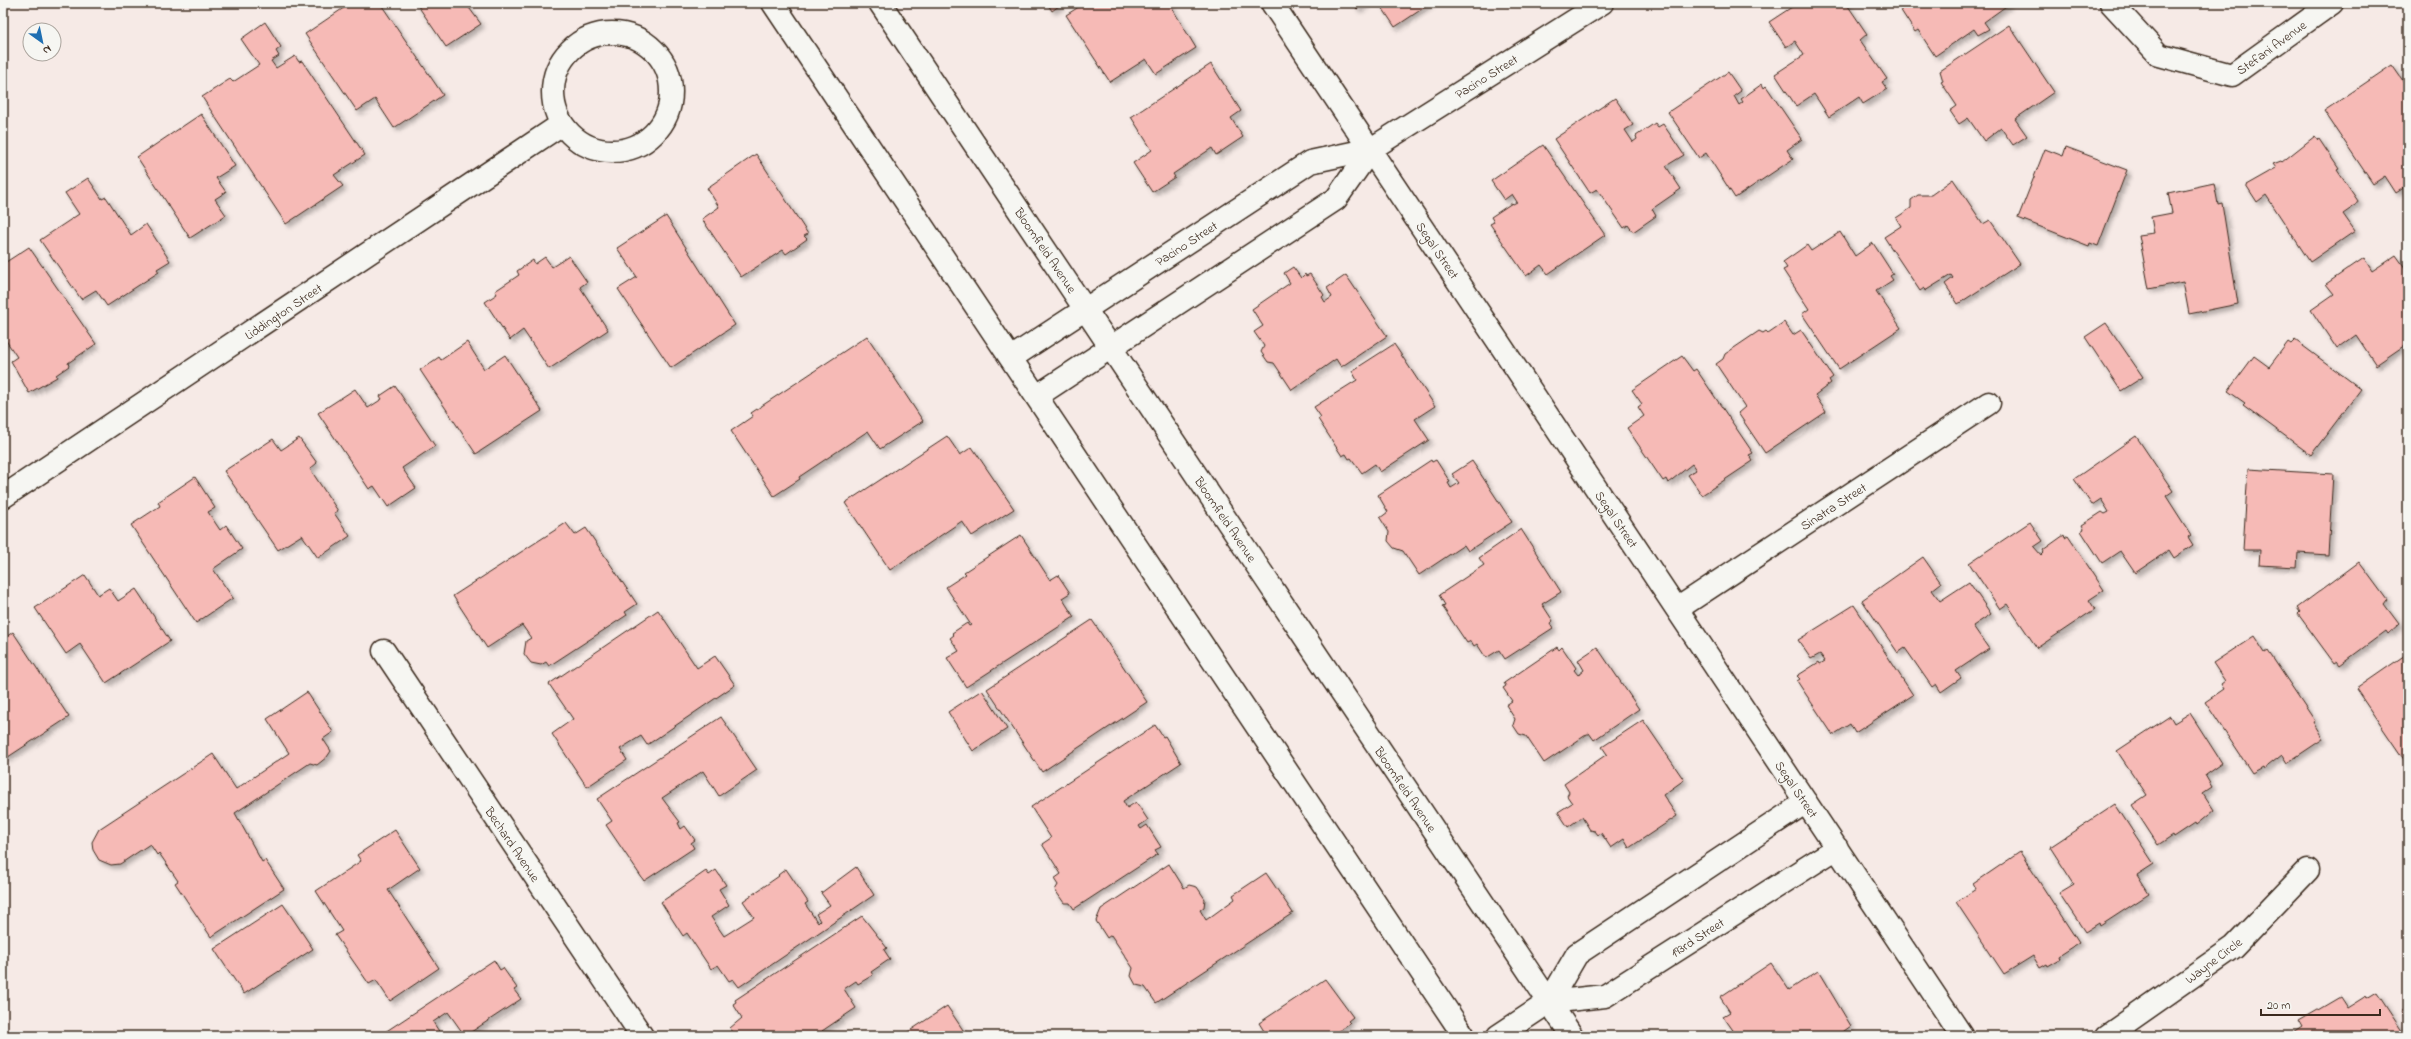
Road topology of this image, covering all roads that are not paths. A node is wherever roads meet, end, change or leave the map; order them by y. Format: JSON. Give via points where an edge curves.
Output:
{"nodes":[{"id":1,"x":773,"y":3,"type":"edge"},
{"id":2,"x":880,"y":3,"type":"edge"},
{"id":3,"x":1272,"y":3,"type":"edge"},
{"id":4,"x":1602,"y":3,"type":"edge"},
{"id":5,"x":2110,"y":3,"type":"edge"},
{"id":6,"x":2332,"y":3,"type":"edge"},
{"id":7,"x":562,"y":124,"type":"junction"},
{"id":8,"x":1371,"y":149,"type":"junction"},
{"id":9,"x":1085,"y":309,"type":"junction"},
{"id":10,"x":1111,"y":348,"type":"junction"},
{"id":11,"x":1011,"y":358,"type":"junction"},
{"id":12,"x":1037,"y":396,"type":"junction"},
{"id":13,"x":1989,"y":403,"type":"dead end"},
{"id":14,"x":3,"y":497,"type":"edge"},
{"id":15,"x":1677,"y":609,"type":"junction"},
{"id":16,"x":384,"y":651,"type":"dead end"},
{"id":17,"x":1806,"y":802,"type":"junction"},
{"id":18,"x":1837,"y":848,"type":"junction"},
{"id":19,"x":2308,"y":870,"type":"dead end"},
{"id":20,"x":1549,"y":1002,"type":"junction"},
{"id":21,"x":642,"y":1036,"type":"edge"},
{"id":22,"x":1464,"y":1036,"type":"edge"},
{"id":23,"x":1498,"y":1036,"type":"edge"},
{"id":24,"x":1572,"y":1036,"type":"edge"},
{"id":25,"x":1962,"y":1036,"type":"edge"},
{"id":26,"x":2107,"y":1036,"type":"edge"}],
"edges":[{"from":1,"to":11,"type":"street"},
{"from":2,"to":9,"type":"street","name":"Bloomfield Avenue"},
{"from":3,"to":8,"type":"street","name":"Segal Street"},
{"from":4,"to":8,"type":"street","name":"Pacino Street"},
{"from":5,"to":6,"type":"street","name":"Stefani Avenue","via":[[2159,55],[2232,75]]},
{"from":7,"to":7,"type":"street","via":[[574,138],[591,147],[609,151],[627,149],[645,142],[658,129],[668,113],[672,95],[671,82],[662,59],[648,44],[630,34],[609,32],[589,37],[572,48],[559,65],[553,84],[554,105]]},
{"from":7,"to":14,"type":"street","name":"Liddington Street"},
{"from":8,"to":9,"type":"street","name":"Pacino Street","via":[[1310,162]]},
{"from":8,"to":10,"type":"street","name":"Pacino Street","via":[[1336,199]]},
{"from":8,"to":15,"type":"street","name":"Segal Street"},
{"from":9,"to":10,"type":"street","name":"Bloomfield Avenue"},
{"from":9,"to":11,"type":"street","name":"Pacino Street"},
{"from":10,"to":12,"type":"street","name":"Pacino Street"},
{"from":10,"to":20,"type":"street","name":"Bloomfield Avenue"},
{"from":11,"to":12,"type":"street"},
{"from":12,"to":22,"type":"street"},
{"from":13,"to":15,"type":"street","name":"Sinatra Street"},
{"from":15,"to":17,"type":"street","name":"Segal Street"},
{"from":16,"to":21,"type":"street","name":"Bechard Avenue"},
{"from":17,"to":18,"type":"street","name":"Segal Street"},
{"from":17,"to":20,"type":"street","name":"193rd Street","via":[[1577,954]]},
{"from":18,"to":20,"type":"street","name":"193rd Street","via":[[1605,996]]},
{"from":18,"to":25,"type":"street","name":"Segal Street"},
{"from":19,"to":26,"type":"street","name":"Wayne Circle","via":[[2234,947]]},
{"from":20,"to":23,"type":"street","name":"193rd Street"},
{"from":20,"to":24,"type":"street","name":"Bloomfield Avenue"}]}
